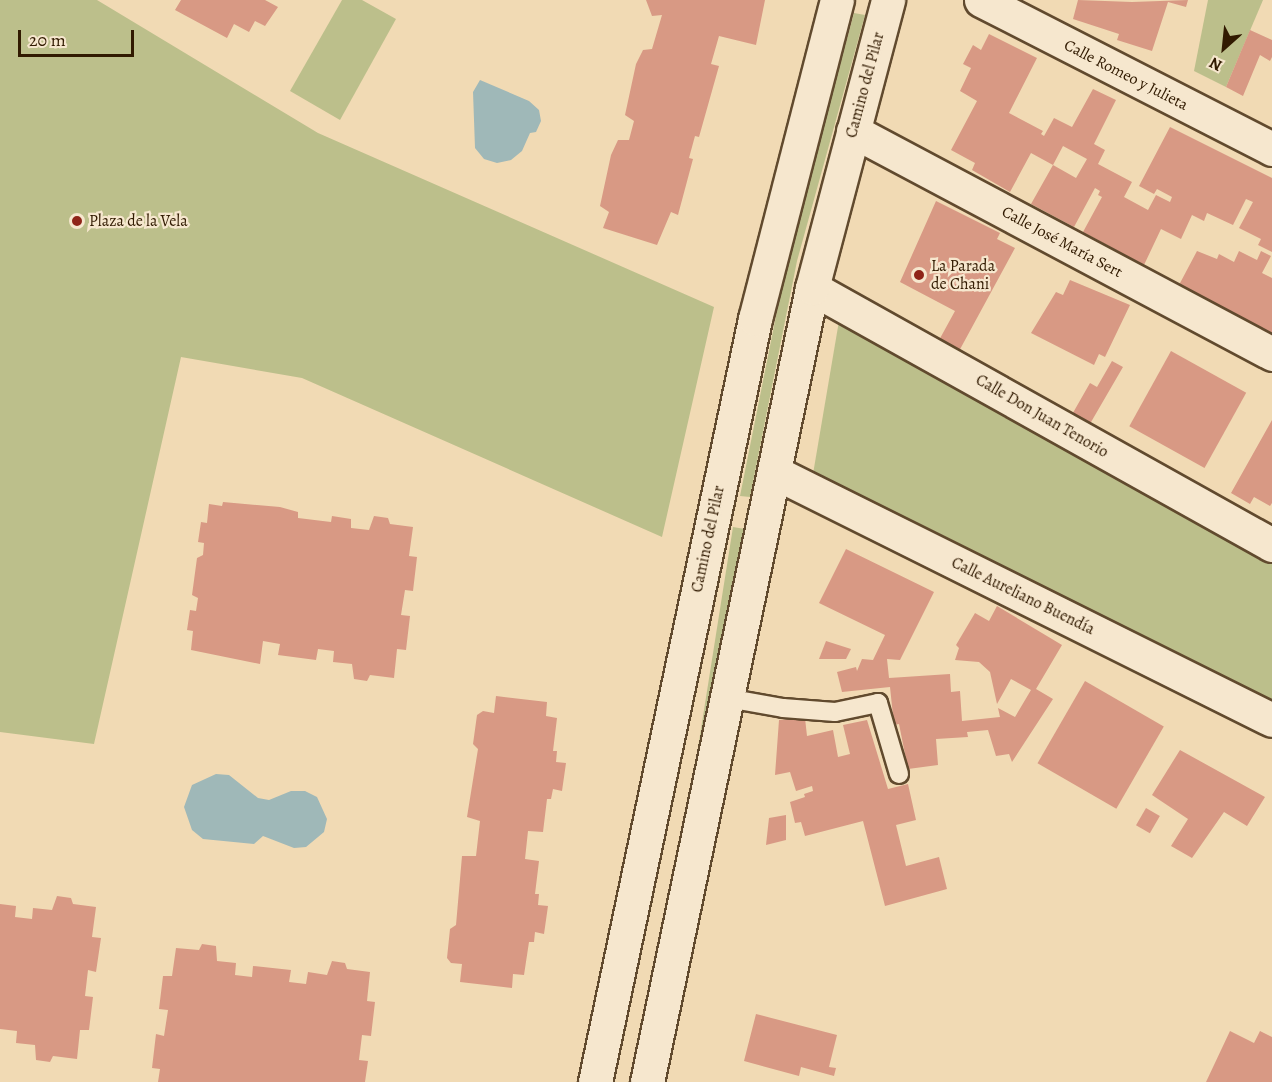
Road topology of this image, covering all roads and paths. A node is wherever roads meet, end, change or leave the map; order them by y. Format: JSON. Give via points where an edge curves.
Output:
{"nodes":[{"id":1,"x":837,"y":0,"type":"edge"},
{"id":2,"x":888,"y":0,"type":"edge"},
{"id":3,"x":981,"y":0,"type":"edge"},
{"id":4,"x":853,"y":131,"type":"junction"},
{"id":5,"x":1272,"y":149,"type":"edge"},
{"id":6,"x":812,"y":288,"type":"junction"},
{"id":7,"x":1272,"y":354,"type":"edge"},
{"id":8,"x":774,"y":472,"type":"junction"},
{"id":9,"x":1272,"y":545,"type":"edge"},
{"id":10,"x":727,"y":698,"type":"junction"},
{"id":11,"x":1272,"y":720,"type":"edge"},
{"id":12,"x":899,"y":774,"type":"dead end"},
{"id":13,"x":595,"y":1082,"type":"edge"},
{"id":14,"x":647,"y":1082,"type":"edge"}],
"edges":[{"from":1,"to":13,"type":"main road","name":"Camino del Pilar","via":[[754,319]]},
{"from":2,"to":4,"type":"main road","name":"Camino del Pilar"},
{"from":3,"to":5,"type":"main road","name":"Calle Romeo y Julieta"},
{"from":4,"to":6,"type":"main road","name":"Camino del Pilar"},
{"from":4,"to":7,"type":"main road","name":"Calle José María Sert"},
{"from":6,"to":8,"type":"main road","name":"Camino del Pilar"},
{"from":6,"to":9,"type":"main road","name":"Calle Don Juan Tenorio"},
{"from":8,"to":10,"type":"main road","name":"Camino del Pilar"},
{"from":8,"to":11,"type":"main road","name":"Calle Aureliano Buendía"},
{"from":10,"to":12,"type":"lane","via":[[835,712],[878,703]]},
{"from":10,"to":14,"type":"main road","name":"Camino del Pilar"}]}
